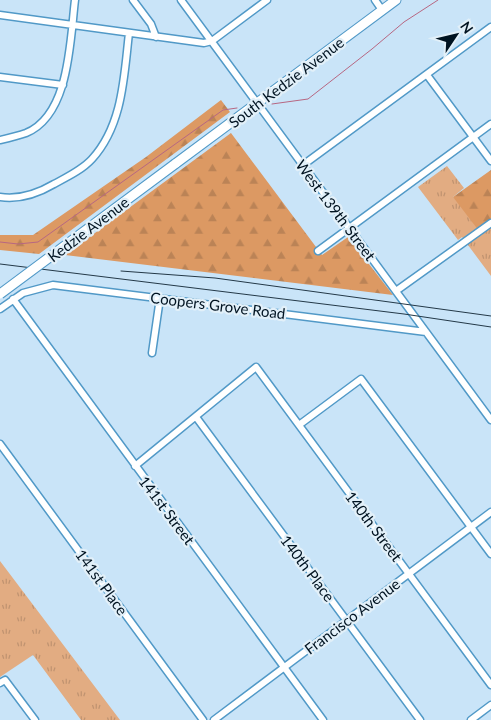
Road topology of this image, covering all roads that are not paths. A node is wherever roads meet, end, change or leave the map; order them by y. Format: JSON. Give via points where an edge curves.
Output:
{"nodes":[{"id":1,"x":75,"y":0,"type":"edge"},
{"id":2,"x":133,"y":0,"type":"edge"},
{"id":3,"x":181,"y":0,"type":"edge"},
{"id":4,"x":267,"y":0,"type":"edge"},
{"id":5,"x":375,"y":0,"type":"edge"},
{"id":6,"x":396,"y":0,"type":"edge"},
{"id":7,"x":382,"y":10,"type":"junction"},
{"id":8,"x":0,"y":14,"type":"edge"},
{"id":9,"x":72,"y":24,"type":"junction"},
{"id":10,"x":491,"y":27,"type":"edge"},
{"id":11,"x":129,"y":33,"type":"junction"},
{"id":12,"x":156,"y":37,"type":"junction"},
{"id":13,"x":212,"y":42,"type":"junction"},
{"id":14,"x":427,"y":75,"type":"junction"},
{"id":15,"x":0,"y":77,"type":"edge"},
{"id":16,"x":63,"y":85,"type":"junction"},
{"id":17,"x":258,"y":104,"type":"junction"},
{"id":18,"x":491,"y":124,"type":"edge"},
{"id":19,"x":473,"y":137,"type":"junction"},
{"id":20,"x":0,"y":140,"type":"edge"},
{"id":21,"x":491,"y":161,"type":"edge"},
{"id":22,"x":175,"y":164,"type":"joint"},
{"id":23,"x":303,"y":165,"type":"junction"},
{"id":24,"x":0,"y":197,"type":"edge"},
{"id":25,"x":491,"y":223,"type":"edge"},
{"id":26,"x":349,"y":228,"type":"junction"},
{"id":27,"x":318,"y":251,"type":"dead end"},
{"id":28,"x":396,"y":291,"type":"junction"},
{"id":29,"x":0,"y":294,"type":"edge"},
{"id":30,"x":160,"y":298,"type":"junction"},
{"id":31,"x":13,"y":299,"type":"junction"},
{"id":32,"x":0,"y":309,"type":"edge"},
{"id":33,"x":426,"y":332,"type":"junction"},
{"id":34,"x":152,"y":353,"type":"dead end"},
{"id":35,"x":196,"y":417,"type":"junction"},
{"id":36,"x":491,"y":420,"type":"edge"},
{"id":37,"x":299,"y":425,"type":"junction"},
{"id":38,"x":0,"y":444,"type":"edge"},
{"id":39,"x":135,"y":466,"type":"junction"},
{"id":40,"x":491,"y":512,"type":"edge"},
{"id":41,"x":471,"y":527,"type":"junction"},
{"id":42,"x":491,"y":554,"type":"edge"},
{"id":43,"x":410,"y":573,"type":"junction"},
{"id":44,"x":347,"y":620,"type":"junction"},
{"id":45,"x":284,"y":668,"type":"junction"},
{"id":46,"x":3,"y":681,"type":"edge"},
{"id":47,"x":491,"y":685,"type":"edge"},
{"id":48,"x":491,"y":704,"type":"edge"},
{"id":49,"x":35,"y":720,"type":"edge"},
{"id":50,"x":203,"y":720,"type":"edge"},
{"id":51,"x":214,"y":720,"type":"edge"},
{"id":52,"x":323,"y":720,"type":"edge"},
{"id":53,"x":420,"y":720,"type":"edge"},
{"id":54,"x":470,"y":720,"type":"edge"}],
"edges":[{"from":1,"to":9,"type":"street"},
{"from":2,"to":12,"type":"street","via":[[151,24]]},
{"from":3,"to":13,"type":"street","name":"West 139th Street"},
{"from":4,"to":13,"type":"street"},
{"from":5,"to":7,"type":"street"},
{"from":6,"to":7,"type":"main road","name":"South Kedzie Avenue"},
{"from":7,"to":17,"type":"main road","name":"South Kedzie Avenue"},
{"from":8,"to":9,"type":"street"},
{"from":9,"to":11,"type":"street"},
{"from":9,"to":16,"type":"street"},
{"from":10,"to":14,"type":"street"},
{"from":11,"to":12,"type":"street"},
{"from":11,"to":24,"type":"street","via":[[122,96],[116,118],[102,146],[71,175],[40,192],[20,198]]},
{"from":12,"to":13,"type":"street"},
{"from":13,"to":17,"type":"street","name":"West 139th Street"},
{"from":14,"to":19,"type":"street"},
{"from":14,"to":23,"type":"street"},
{"from":15,"to":16,"type":"street"},
{"from":16,"to":20,"type":"street","via":[[55,107],[41,124],[27,133]]},
{"from":17,"to":22,"type":"main road","name":"South Kedzie Avenue"},
{"from":17,"to":23,"type":"street","name":"West 139th Street"},
{"from":18,"to":19,"type":"street"},
{"from":19,"to":21,"type":"street"},
{"from":19,"to":26,"type":"street"},
{"from":22,"to":29,"type":"main road","name":"Kedzie Avenue","bridge":true},
{"from":23,"to":26,"type":"street","name":"West 139th Street"},
{"from":25,"to":28,"type":"street"},
{"from":26,"to":27,"type":"street"},
{"from":26,"to":28,"type":"street","name":"West 139th Street"},
{"from":28,"to":33,"type":"street","name":"West 139th Street"},
{"from":30,"to":31,"type":"street","name":"Coopers Grove Road","via":[[52,285],[33,289]]},
{"from":30,"to":33,"type":"street","name":"Coopers Grove Road"},
{"from":30,"to":34,"type":"street"},
{"from":31,"to":32,"type":"street","name":"Coopers Grove Road"},
{"from":31,"to":39,"type":"street","name":"141st Street"},
{"from":33,"to":36,"type":"street","name":"West 139th Street"},
{"from":35,"to":37,"type":"street","name":"140th Street","via":[[256,367]]},
{"from":35,"to":39,"type":"street"},
{"from":35,"to":44,"type":"street","name":"140th Place"},
{"from":37,"to":41,"type":"street","via":[[361,380]]},
{"from":37,"to":43,"type":"street","name":"140th Street"},
{"from":38,"to":50,"type":"street","name":"141st Place"},
{"from":39,"to":45,"type":"street","name":"141st Street"},
{"from":40,"to":41,"type":"street","name":"Francisco Avenue"},
{"from":41,"to":42,"type":"street"},
{"from":41,"to":43,"type":"street","name":"Francisco Avenue"},
{"from":43,"to":44,"type":"street","name":"Francisco Avenue"},
{"from":43,"to":47,"type":"street","name":"140th Street"},
{"from":44,"to":45,"type":"street","name":"Francisco Avenue"},
{"from":44,"to":53,"type":"street","name":"140th Place"},
{"from":45,"to":51,"type":"street","name":"Francisco Avenue"},
{"from":45,"to":52,"type":"street","name":"141st Street"},
{"from":46,"to":49,"type":"street"},
{"from":48,"to":54,"type":"street"}]}
